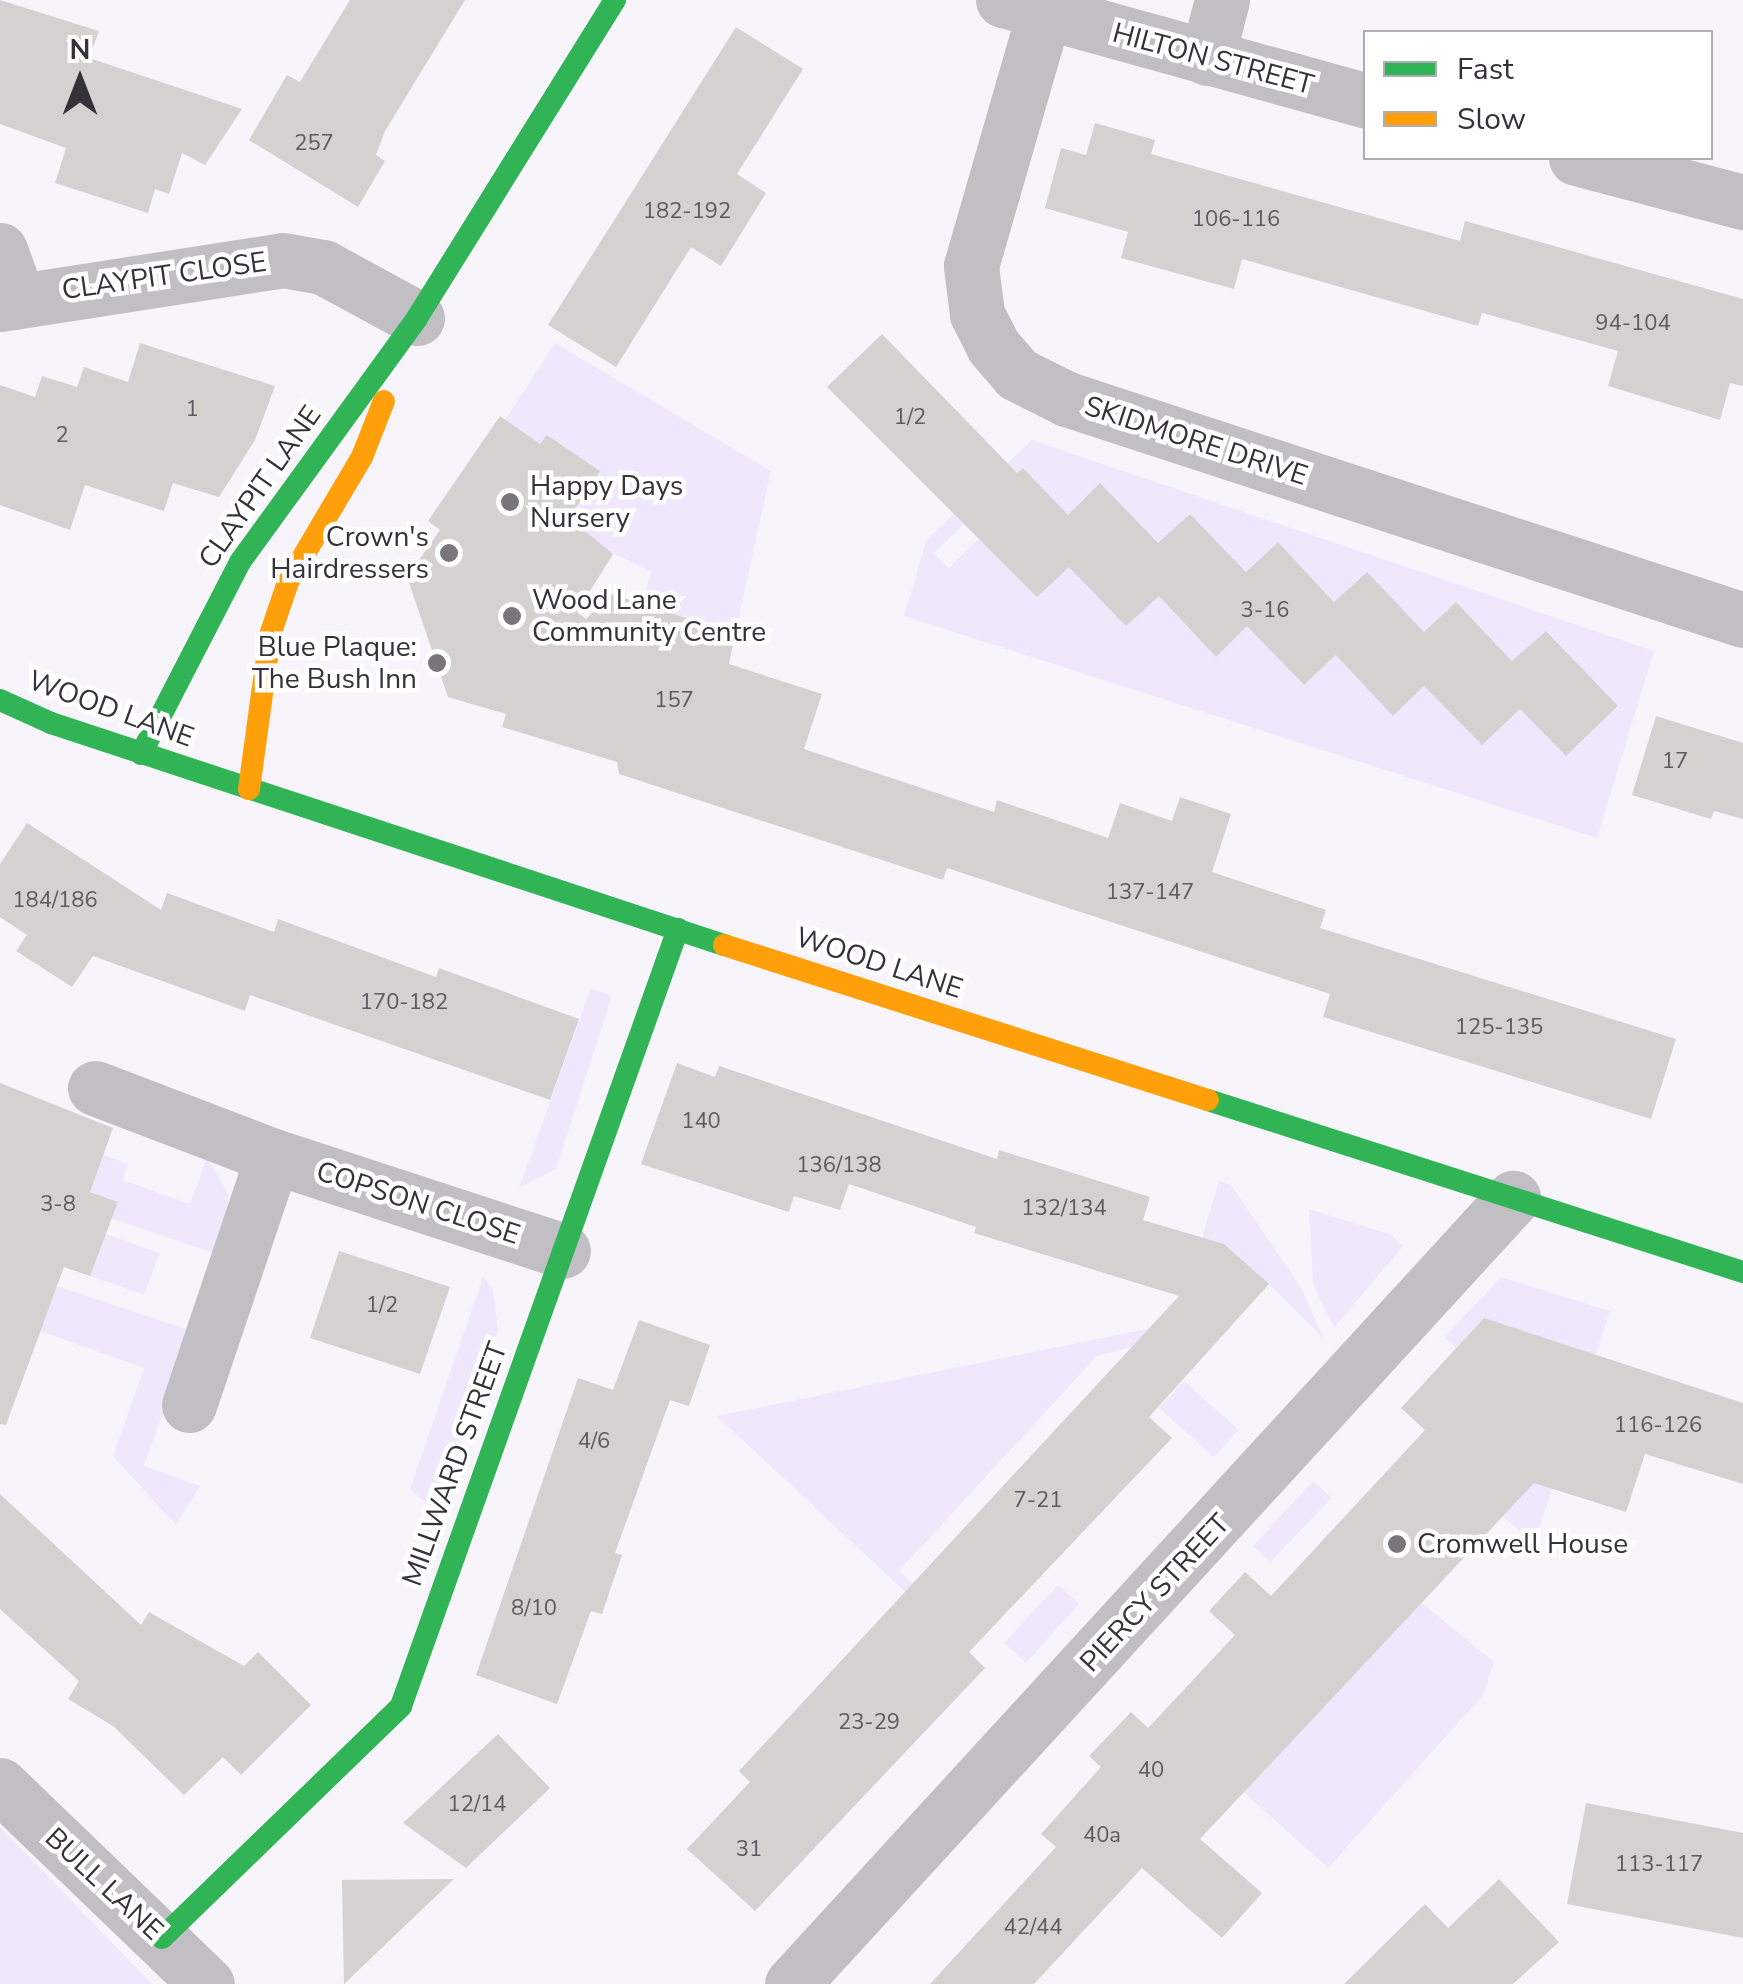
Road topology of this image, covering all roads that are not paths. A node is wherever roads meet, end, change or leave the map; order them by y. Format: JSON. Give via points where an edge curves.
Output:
{"nodes":[{"id":1,"x":615,"y":0,"type":"edge"},
{"id":2,"x":1222,"y":0,"type":"edge"},
{"id":3,"x":1024,"y":6,"type":"edge"},
{"id":4,"x":1207,"y":58,"type":"junction"},
{"id":5,"x":1363,"y":99,"type":"edge"},
{"id":6,"x":1584,"y":160,"type":"edge"},
{"id":7,"x":1743,"y":202,"type":"edge"},
{"id":8,"x":6,"y":284,"type":"edge"},
{"id":9,"x":417,"y":318,"type":"junction"},
{"id":10,"x":1743,"y":620,"type":"edge"},
{"id":11,"x":0,"y":700,"type":"edge"},
{"id":12,"x":141,"y":754,"type":"junction"},
{"id":13,"x":250,"y":789,"type":"junction"},
{"id":14,"x":678,"y":930,"type":"junction"},
{"id":15,"x":96,"y":1088,"type":"dead end"},
{"id":16,"x":273,"y":1156,"type":"junction"},
{"id":17,"x":1513,"y":1198,"type":"junction"},
{"id":18,"x":563,"y":1251,"type":"junction"},
{"id":19,"x":1743,"y":1272,"type":"edge"},
{"id":20,"x":189,"y":1405,"type":"dead end"},
{"id":21,"x":0,"y":1785,"type":"edge"},
{"id":22,"x":162,"y":1938,"type":"junction"},
{"id":23,"x":207,"y":1984,"type":"edge"},
{"id":24,"x":792,"y":1984,"type":"edge"}],
"edges":[{"from":1,"to":9,"type":"street","name":"CLAYPIT LANE"},
{"from":2,"to":4,"type":"street"},
{"from":3,"to":4,"type":"street","name":"HILTON STREET"},
{"from":3,"to":10,"type":"street","name":"SKIDMORE DRIVE","via":[[971,266],[977,314],[1017,374],[1067,398]]},
{"from":4,"to":5,"type":"street","name":"HILTON STREET"},
{"from":6,"to":7,"type":"street"},
{"from":8,"to":9,"type":"street","name":"CLAYPIT CLOSE","via":[[282,260],[323,267]]},
{"from":9,"to":12,"type":"street","name":"CLAYPIT LANE","via":[[240,562]]},
{"from":9,"to":13,"type":"street","name":"CLAYPIT LANE","via":[[362,458],[288,582],[270,635]]},
{"from":11,"to":12,"type":"street","name":"WOOD LANE"},
{"from":12,"to":13,"type":"street","name":"WOOD LANE"},
{"from":13,"to":14,"type":"street","name":"WOOD LANE"},
{"from":14,"to":17,"type":"street","name":"WOOD LANE"},
{"from":14,"to":18,"type":"street","name":"MILLWARD STREET"},
{"from":15,"to":16,"type":"street","name":"COPSON CLOSE"},
{"from":16,"to":18,"type":"street","name":"COPSON CLOSE"},
{"from":16,"to":20,"type":"street"},
{"from":17,"to":19,"type":"street","name":"WOOD LANE"},
{"from":17,"to":24,"type":"street","name":"PIERCY STREET"},
{"from":18,"to":22,"type":"street","name":"MILLWARD STREET","via":[[401,1706]]},
{"from":21,"to":22,"type":"street","name":"BULL LANE"},
{"from":22,"to":23,"type":"street","name":"BULL LANE"}]}
